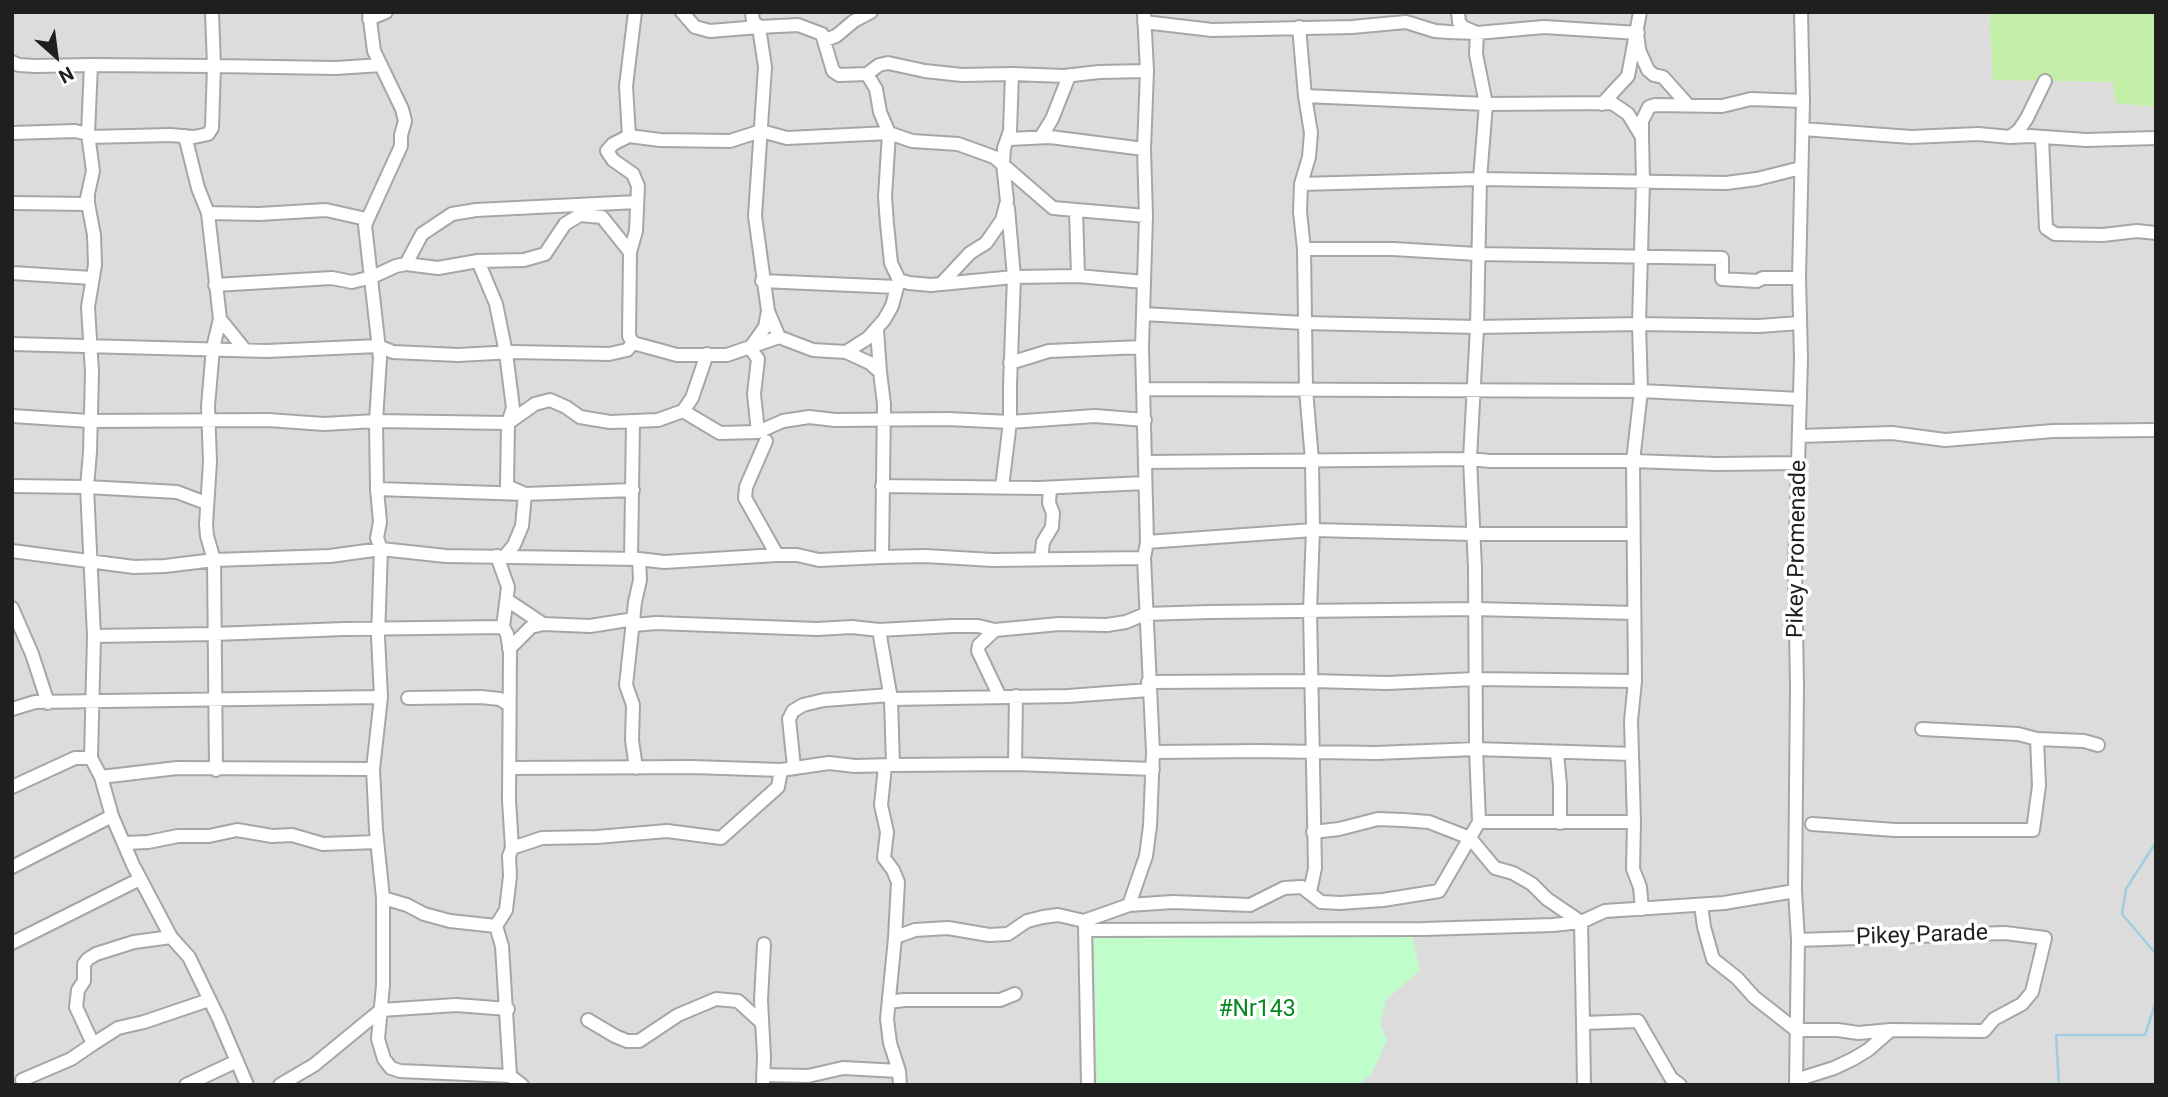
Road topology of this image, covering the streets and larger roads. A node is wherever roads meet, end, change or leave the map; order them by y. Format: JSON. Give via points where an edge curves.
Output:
{"nodes":[{"id":1,"x":212,"y":12,"type":"edge"},
{"id":2,"x":386,"y":12,"type":"edge"},
{"id":3,"x":635,"y":12,"type":"edge"},
{"id":4,"x":682,"y":12,"type":"edge"},
{"id":5,"x":752,"y":12,"type":"edge"},
{"id":6,"x":871,"y":12,"type":"edge"},
{"id":7,"x":1458,"y":12,"type":"edge"},
{"id":8,"x":1640,"y":12,"type":"edge"},
{"id":9,"x":1801,"y":12,"type":"edge"},
{"id":10,"x":369,"y":16,"type":"edge"},
{"id":11,"x":1144,"y":17,"type":"edge"},
{"id":12,"x":759,"y":27,"type":"junction"},
{"id":13,"x":1299,"y":27,"type":"junction"},
{"id":14,"x":1476,"y":33,"type":"junction"},
{"id":15,"x":1637,"y":33,"type":"junction"},
{"id":16,"x":825,"y":40,"type":"junction"},
{"id":17,"x":12,"y":62,"type":"edge"},
{"id":18,"x":91,"y":65,"type":"junction"},
{"id":19,"x":381,"y":65,"type":"junction"},
{"id":20,"x":214,"y":66,"type":"junction"},
{"id":21,"x":1147,"y":71,"type":"junction"},
{"id":22,"x":867,"y":74,"type":"junction"},
{"id":23,"x":1012,"y":74,"type":"junction"},
{"id":24,"x":1069,"y":76,"type":"junction"},
{"id":25,"x":2045,"y":81,"type":"dead end"},
{"id":26,"x":1305,"y":96,"type":"junction"},
{"id":27,"x":1803,"y":101,"type":"junction"},
{"id":28,"x":1486,"y":104,"type":"junction"},
{"id":29,"x":1602,"y":104,"type":"junction"},
{"id":30,"x":1688,"y":105,"type":"junction"},
{"id":31,"x":1803,"y":129,"type":"junction"},
{"id":32,"x":761,"y":131,"type":"junction"},
{"id":33,"x":889,"y":132,"type":"junction"},
{"id":34,"x":12,"y":133,"type":"edge"},
{"id":35,"x":89,"y":135,"type":"junction"},
{"id":36,"x":185,"y":136,"type":"junction"},
{"id":37,"x":629,"y":136,"type":"junction"},
{"id":38,"x":1642,"y":137,"type":"junction"},
{"id":39,"x":2010,"y":137,"type":"junction"},
{"id":40,"x":1041,"y":138,"type":"junction"},
{"id":41,"x":2042,"y":138,"type":"junction"},
{"id":42,"x":2156,"y":138,"type":"edge"},
{"id":43,"x":1009,"y":139,"type":"junction"},
{"id":44,"x":1144,"y":149,"type":"junction"},
{"id":45,"x":1003,"y":163,"type":"junction"},
{"id":46,"x":1801,"y":168,"type":"junction"},
{"id":47,"x":1480,"y":178,"type":"junction"},
{"id":48,"x":1643,"y":181,"type":"junction"},
{"id":49,"x":1301,"y":184,"type":"junction"},
{"id":50,"x":1007,"y":201,"type":"junction"},
{"id":51,"x":637,"y":202,"type":"junction"},
{"id":52,"x":12,"y":203,"type":"edge"},
{"id":53,"x":88,"y":204,"type":"junction"},
{"id":54,"x":1076,"y":210,"type":"junction"},
{"id":55,"x":208,"y":213,"type":"junction"},
{"id":56,"x":1146,"y":216,"type":"junction"},
{"id":57,"x":366,"y":219,"type":"junction"},
{"id":58,"x":2156,"y":233,"type":"edge"},
{"id":59,"x":1304,"y":249,"type":"junction"},
{"id":60,"x":631,"y":252,"type":"junction"},
{"id":61,"x":1478,"y":254,"type":"junction"},
{"id":62,"x":1641,"y":256,"type":"junction"},
{"id":63,"x":478,"y":261,"type":"junction"},
{"id":64,"x":406,"y":264,"type":"junction"},
{"id":65,"x":12,"y":273,"type":"edge"},
{"id":66,"x":1079,"y":276,"type":"junction"},
{"id":67,"x":372,"y":277,"type":"junction"},
{"id":68,"x":1014,"y":277,"type":"junction"},
{"id":69,"x":92,"y":278,"type":"junction"},
{"id":70,"x":1799,"y":278,"type":"junction"},
{"id":71,"x":762,"y":281,"type":"junction"},
{"id":72,"x":1144,"y":282,"type":"junction"},
{"id":73,"x":898,"y":284,"type":"junction"},
{"id":74,"x":215,"y":285,"type":"junction"},
{"id":75,"x":940,"y":285,"type":"junction"},
{"id":76,"x":768,"y":311,"type":"junction"},
{"id":77,"x":1143,"y":314,"type":"junction"},
{"id":78,"x":220,"y":319,"type":"junction"},
{"id":79,"x":1304,"y":323,"type":"junction"},
{"id":80,"x":1800,"y":323,"type":"junction"},
{"id":81,"x":1639,"y":324,"type":"junction"},
{"id":82,"x":1477,"y":327,"type":"junction"},
{"id":83,"x":877,"y":330,"type":"junction"},
{"id":84,"x":779,"y":337,"type":"junction"},
{"id":85,"x":633,"y":343,"type":"junction"},
{"id":86,"x":12,"y":344,"type":"edge"},
{"id":87,"x":90,"y":346,"type":"junction"},
{"id":88,"x":378,"y":346,"type":"junction"},
{"id":89,"x":1142,"y":347,"type":"junction"},
{"id":90,"x":213,"y":348,"type":"junction"},
{"id":91,"x":750,"y":348,"type":"junction"},
{"id":92,"x":245,"y":349,"type":"junction"},
{"id":93,"x":846,"y":352,"type":"junction"},
{"id":94,"x":506,"y":353,"type":"junction"},
{"id":95,"x":707,"y":354,"type":"junction"},
{"id":96,"x":1010,"y":363,"type":"junction"},
{"id":97,"x":880,"y":372,"type":"junction"},
{"id":98,"x":1145,"y":389,"type":"junction"},
{"id":99,"x":1306,"y":390,"type":"junction"},
{"id":100,"x":1473,"y":390,"type":"junction"},
{"id":101,"x":1641,"y":391,"type":"junction"},
{"id":102,"x":1800,"y":399,"type":"junction"},
{"id":103,"x":683,"y":411,"type":"junction"},
{"id":104,"x":12,"y":416,"type":"edge"},
{"id":105,"x":884,"y":419,"type":"junction"},
{"id":106,"x":209,"y":420,"type":"junction"},
{"id":107,"x":1144,"y":420,"type":"junction"},
{"id":108,"x":89,"y":421,"type":"junction"},
{"id":109,"x":376,"y":421,"type":"junction"},
{"id":110,"x":634,"y":422,"type":"junction"},
{"id":111,"x":1010,"y":422,"type":"junction"},
{"id":112,"x":508,"y":423,"type":"junction"},
{"id":113,"x":2156,"y":430,"type":"edge"},
{"id":114,"x":762,"y":436,"type":"junction"},
{"id":115,"x":1800,"y":436,"type":"junction"},
{"id":116,"x":1470,"y":459,"type":"junction"},
{"id":117,"x":1312,"y":460,"type":"junction"},
{"id":118,"x":1633,"y":461,"type":"junction"},
{"id":119,"x":1147,"y":462,"type":"junction"},
{"id":120,"x":1799,"y":463,"type":"junction"},
{"id":121,"x":1145,"y":483,"type":"junction"},
{"id":122,"x":12,"y":486,"type":"edge"},
{"id":123,"x":882,"y":486,"type":"junction"},
{"id":124,"x":87,"y":487,"type":"junction"},
{"id":125,"x":1002,"y":487,"type":"junction"},
{"id":126,"x":1050,"y":488,"type":"junction"},
{"id":127,"x":377,"y":489,"type":"junction"},
{"id":128,"x":633,"y":490,"type":"junction"},
{"id":129,"x":526,"y":494,"type":"junction"},
{"id":130,"x":206,"y":503,"type":"junction"},
{"id":131,"x":1313,"y":530,"type":"junction"},
{"id":132,"x":1473,"y":534,"type":"junction"},
{"id":133,"x":1633,"y":534,"type":"junction"},
{"id":134,"x":1147,"y":542,"type":"junction"},
{"id":135,"x":381,"y":549,"type":"junction"},
{"id":136,"x":12,"y":551,"type":"edge"},
{"id":137,"x":777,"y":555,"type":"junction"},
{"id":138,"x":501,"y":556,"type":"junction"},
{"id":139,"x":881,"y":557,"type":"junction"},
{"id":140,"x":1144,"y":558,"type":"junction"},
{"id":141,"x":635,"y":559,"type":"junction"},
{"id":142,"x":1041,"y":559,"type":"junction"},
{"id":143,"x":214,"y":560,"type":"junction"},
{"id":144,"x":90,"y":561,"type":"junction"},
{"id":145,"x":507,"y":600,"type":"junction"},
{"id":146,"x":12,"y":608,"type":"edge"},
{"id":147,"x":1475,"y":609,"type":"junction"},
{"id":148,"x":1310,"y":610,"type":"junction"},
{"id":149,"x":1634,"y":613,"type":"junction"},
{"id":150,"x":1145,"y":614,"type":"junction"},
{"id":151,"x":634,"y":622,"type":"junction"},
{"id":152,"x":543,"y":624,"type":"junction"},
{"id":153,"x":968,"y":626,"type":"junction"},
{"id":154,"x":503,"y":628,"type":"junction"},
{"id":155,"x":379,"y":629,"type":"junction"},
{"id":156,"x":879,"y":630,"type":"junction"},
{"id":157,"x":995,"y":630,"type":"junction"},
{"id":158,"x":214,"y":635,"type":"junction"},
{"id":159,"x":94,"y":636,"type":"junction"},
{"id":160,"x":509,"y":649,"type":"junction"},
{"id":161,"x":978,"y":651,"type":"junction"},
{"id":162,"x":1475,"y":679,"type":"junction"},
{"id":163,"x":1312,"y":681,"type":"junction"},
{"id":164,"x":1635,"y":681,"type":"junction"},
{"id":165,"x":1148,"y":687,"type":"junction"},
{"id":166,"x":999,"y":695,"type":"junction"},
{"id":167,"x":1016,"y":696,"type":"junction"},
{"id":168,"x":381,"y":697,"type":"junction"},
{"id":169,"x":890,"y":697,"type":"junction"},
{"id":170,"x":408,"y":698,"type":"dead end"},
{"id":171,"x":216,"y":701,"type":"junction"},
{"id":172,"x":48,"y":703,"type":"junction"},
{"id":173,"x":93,"y":703,"type":"junction"},
{"id":174,"x":509,"y":705,"type":"junction"},
{"id":175,"x":12,"y":709,"type":"edge"},
{"id":176,"x":1922,"y":729,"type":"dead end"},
{"id":177,"x":2037,"y":739,"type":"junction"},
{"id":178,"x":2098,"y":745,"type":"dead end"},
{"id":179,"x":1476,"y":749,"type":"junction"},
{"id":180,"x":1153,"y":752,"type":"junction"},
{"id":181,"x":1311,"y":752,"type":"junction"},
{"id":182,"x":1557,"y":753,"type":"junction"},
{"id":183,"x":1632,"y":754,"type":"junction"},
{"id":184,"x":91,"y":758,"type":"junction"},
{"id":185,"x":1015,"y":764,"type":"junction"},
{"id":186,"x":889,"y":766,"type":"junction"},
{"id":187,"x":509,"y":768,"type":"junction"},
{"id":188,"x":636,"y":768,"type":"junction"},
{"id":189,"x":787,"y":768,"type":"junction"},
{"id":190,"x":373,"y":769,"type":"junction"},
{"id":191,"x":1153,"y":769,"type":"junction"},
{"id":192,"x":216,"y":770,"type":"junction"},
{"id":193,"x":101,"y":777,"type":"junction"},
{"id":194,"x":12,"y":787,"type":"edge"},
{"id":195,"x":112,"y":816,"type":"junction"},
{"id":196,"x":1479,"y":822,"type":"junction"},
{"id":197,"x":1634,"y":822,"type":"junction"},
{"id":198,"x":1560,"y":823,"type":"junction"},
{"id":199,"x":1812,"y":824,"type":"dead end"},
{"id":200,"x":1313,"y":832,"type":"junction"},
{"id":201,"x":1470,"y":838,"type":"junction"},
{"id":202,"x":377,"y":842,"type":"junction"},
{"id":203,"x":125,"y":843,"type":"junction"},
{"id":204,"x":512,"y":848,"type":"junction"},
{"id":205,"x":12,"y":867,"type":"edge"},
{"id":206,"x":140,"y":879,"type":"junction"},
{"id":207,"x":1794,"y":891,"type":"junction"},
{"id":208,"x":1310,"y":892,"type":"junction"},
{"id":209,"x":383,"y":898,"type":"junction"},
{"id":210,"x":1129,"y":905,"type":"junction"},
{"id":211,"x":1702,"y":905,"type":"junction"},
{"id":212,"x":1642,"y":909,"type":"junction"},
{"id":213,"x":1581,"y":922,"type":"junction"},
{"id":214,"x":496,"y":926,"type":"junction"},
{"id":215,"x":1085,"y":926,"type":"junction"},
{"id":216,"x":171,"y":937,"type":"junction"},
{"id":217,"x":895,"y":938,"type":"junction"},
{"id":218,"x":1798,"y":940,"type":"junction"},
{"id":219,"x":12,"y":943,"type":"edge"},
{"id":220,"x":764,"y":944,"type":"dead end"},
{"id":221,"x":1015,"y":995,"type":"dead end"},
{"id":222,"x":209,"y":1000,"type":"junction"},
{"id":223,"x":889,"y":1002,"type":"junction"},
{"id":224,"x":508,"y":1009,"type":"junction"},
{"id":225,"x":381,"y":1010,"type":"junction"},
{"id":226,"x":588,"y":1020,"type":"dead end"},
{"id":227,"x":761,"y":1022,"type":"junction"},
{"id":228,"x":1583,"y":1023,"type":"junction"},
{"id":229,"x":1796,"y":1030,"type":"junction"},
{"id":230,"x":1891,"y":1030,"type":"junction"},
{"id":231,"x":93,"y":1044,"type":"junction"},
{"id":232,"x":237,"y":1061,"type":"junction"},
{"id":233,"x":510,"y":1076,"type":"junction"},
{"id":234,"x":900,"y":1078,"type":"edge"},
{"id":235,"x":22,"y":1080,"type":"dead end"},
{"id":236,"x":763,"y":1080,"type":"edge"},
{"id":237,"x":1796,"y":1082,"type":"edge"},
{"id":238,"x":186,"y":1085,"type":"edge"},
{"id":239,"x":247,"y":1085,"type":"edge"},
{"id":240,"x":280,"y":1085,"type":"edge"},
{"id":241,"x":522,"y":1085,"type":"edge"},
{"id":242,"x":1088,"y":1085,"type":"edge"},
{"id":243,"x":1584,"y":1085,"type":"edge"},
{"id":244,"x":1680,"y":1085,"type":"edge"}],
"edges":[{"from":1,"to":20,"type":"street"},
{"from":2,"to":10,"type":"street"},
{"from":3,"to":37,"type":"street","via":[[626,86]]},
{"from":4,"to":12,"type":"street","via":[[695,27],[709,31]]},
{"from":5,"to":12,"type":"street"},
{"from":6,"to":16,"type":"street"},
{"from":7,"to":14,"type":"street","via":[[1463,27]]},
{"from":8,"to":15,"type":"street"},
{"from":9,"to":27,"type":"street","name":"Pikey Promenade"},
{"from":10,"to":19,"type":"street"},
{"from":11,"to":13,"type":"street","via":[[1212,30]]},
{"from":11,"to":21,"type":"street"},
{"from":12,"to":16,"type":"street","via":[[798,25],[818,32]]},
{"from":12,"to":32,"type":"street","via":[[765,67]]},
{"from":13,"to":14,"type":"street","via":[[1406,22],[1435,31]]},
{"from":13,"to":26,"type":"street"},
{"from":14,"to":15,"type":"street","via":[[1544,27]]},
{"from":14,"to":28,"type":"street"},
{"from":15,"to":29,"type":"street","via":[[1628,76]]},
{"from":15,"to":30,"type":"street","via":[[1648,70],[1663,77]]},
{"from":16,"to":22,"type":"street","via":[[833,71]]},
{"from":17,"to":18,"type":"street"},
{"from":18,"to":20,"type":"street"},
{"from":18,"to":35,"type":"street"},
{"from":19,"to":20,"type":"street"},
{"from":19,"to":57,"type":"street","via":[[405,121],[401,146]]},
{"from":20,"to":36,"type":"street","via":[[211,132]]},
{"from":21,"to":24,"type":"street"},
{"from":21,"to":44,"type":"street"},
{"from":22,"to":23,"type":"street","via":[[888,63],[942,74]]},
{"from":22,"to":33,"type":"street"},
{"from":23,"to":24,"type":"street"},
{"from":23,"to":43,"type":"street"},
{"from":24,"to":40,"type":"street"},
{"from":25,"to":39,"type":"street","via":[[2027,118]]},
{"from":26,"to":28,"type":"street"},
{"from":26,"to":49,"type":"street","via":[[1311,133]]},
{"from":27,"to":30,"type":"street","via":[[1751,99],[1722,106]]},
{"from":27,"to":31,"type":"street","name":"Pikey Promenade"},
{"from":28,"to":29,"type":"street"},
{"from":28,"to":47,"type":"street"},
{"from":29,"to":38,"type":"street","via":[[1612,103],[1629,114]]},
{"from":30,"to":38,"type":"street","via":[[1649,107],[1642,121]]},
{"from":31,"to":39,"type":"street","via":[[1911,137]]},
{"from":31,"to":46,"type":"street","name":"Pikey Promenade"},
{"from":32,"to":33,"type":"street","via":[[787,138]]},
{"from":32,"to":37,"type":"street","via":[[730,141]]},
{"from":32,"to":71,"type":"street","via":[[755,216]]},
{"from":33,"to":45,"type":"street","via":[[912,141],[958,144]]},
{"from":33,"to":73,"type":"street","via":[[885,197],[891,263]]},
{"from":34,"to":35,"type":"street","via":[[75,131]]},
{"from":35,"to":36,"type":"street"},
{"from":35,"to":53,"type":"street"},
{"from":36,"to":55,"type":"street"},
{"from":37,"to":51,"type":"street","via":[[607,151],[633,174]]},
{"from":38,"to":48,"type":"street"},
{"from":39,"to":41,"type":"street"},
{"from":40,"to":43,"type":"street"},
{"from":40,"to":44,"type":"street"},
{"from":41,"to":42,"type":"street"},
{"from":41,"to":58,"type":"street","via":[[2046,228],[2055,234]]},
{"from":43,"to":45,"type":"street"},
{"from":44,"to":56,"type":"street"},
{"from":45,"to":50,"type":"street"},
{"from":45,"to":54,"type":"street","via":[[1053,208]]},
{"from":46,"to":48,"type":"street","via":[[1726,183]]},
{"from":46,"to":70,"type":"street","name":"Pikey Promenade"},
{"from":47,"to":48,"type":"street"},
{"from":47,"to":49,"type":"street"},
{"from":47,"to":61,"type":"street"},
{"from":48,"to":62,"type":"street"},
{"from":49,"to":59,"type":"street"},
{"from":50,"to":68,"type":"street"},
{"from":50,"to":75,"type":"street","via":[[991,237]]},
{"from":51,"to":60,"type":"street"},
{"from":51,"to":64,"type":"street","via":[[453,214],[422,234]]},
{"from":52,"to":53,"type":"street"},
{"from":53,"to":69,"type":"street","via":[[95,248]]},
{"from":54,"to":56,"type":"street"},
{"from":54,"to":66,"type":"street"},
{"from":55,"to":57,"type":"street","via":[[326,210]]},
{"from":55,"to":74,"type":"street"},
{"from":56,"to":72,"type":"street"},
{"from":57,"to":67,"type":"street"},
{"from":59,"to":61,"type":"street"},
{"from":59,"to":79,"type":"street"},
{"from":60,"to":63,"type":"street","via":[[602,217],[580,215],[565,224],[545,254],[524,260]]},
{"from":60,"to":85,"type":"street","via":[[629,336]]},
{"from":61,"to":62,"type":"street"},
{"from":61,"to":82,"type":"street"},
{"from":62,"to":70,"type":"street","via":[[1722,258],[1722,279]]},
{"from":62,"to":81,"type":"street"},
{"from":63,"to":64,"type":"street","via":[[438,268]]},
{"from":63,"to":94,"type":"street","via":[[496,304]]},
{"from":64,"to":67,"type":"street"},
{"from":65,"to":69,"type":"street"},
{"from":66,"to":68,"type":"street"},
{"from":66,"to":72,"type":"street"},
{"from":67,"to":74,"type":"street","via":[[352,282],[332,278]]},
{"from":67,"to":88,"type":"street"},
{"from":68,"to":75,"type":"street"},
{"from":68,"to":96,"type":"street"},
{"from":69,"to":87,"type":"street"},
{"from":70,"to":80,"type":"street","name":"Pikey Promenade"},
{"from":71,"to":73,"type":"street"},
{"from":71,"to":76,"type":"street"},
{"from":72,"to":77,"type":"street"},
{"from":73,"to":75,"type":"street"},
{"from":73,"to":83,"type":"street","via":[[892,306]]},
{"from":74,"to":78,"type":"street"},
{"from":76,"to":84,"type":"street"},
{"from":76,"to":91,"type":"street","via":[[765,327]]},
{"from":77,"to":79,"type":"street"},
{"from":77,"to":89,"type":"street"},
{"from":78,"to":90,"type":"street"},
{"from":78,"to":92,"type":"street"},
{"from":79,"to":82,"type":"street"},
{"from":79,"to":99,"type":"street"},
{"from":80,"to":81,"type":"street"},
{"from":80,"to":102,"type":"street","name":"Pikey Promenade"},
{"from":81,"to":82,"type":"street"},
{"from":81,"to":101,"type":"street"},
{"from":82,"to":100,"type":"street"},
{"from":83,"to":93,"type":"street"},
{"from":83,"to":97,"type":"street"},
{"from":84,"to":91,"type":"street"},
{"from":84,"to":93,"type":"street","via":[[813,350]]},
{"from":85,"to":94,"type":"street","via":[[627,350],[609,354]]},
{"from":85,"to":95,"type":"street","via":[[665,353]]},
{"from":86,"to":87,"type":"street"},
{"from":87,"to":90,"type":"street"},
{"from":87,"to":108,"type":"street"},
{"from":88,"to":92,"type":"street"},
{"from":88,"to":94,"type":"street","via":[[416,354]]},
{"from":88,"to":109,"type":"street"},
{"from":89,"to":96,"type":"street","via":[[1049,351]]},
{"from":89,"to":98,"type":"street"},
{"from":90,"to":92,"type":"street"},
{"from":90,"to":106,"type":"street"},
{"from":91,"to":95,"type":"street","via":[[727,355]]},
{"from":91,"to":114,"type":"street","via":[[758,359],[754,394]]},
{"from":93,"to":97,"type":"street"},
{"from":94,"to":112,"type":"street","via":[[513,408]]},
{"from":95,"to":103,"type":"street"},
{"from":96,"to":111,"type":"street"},
{"from":97,"to":105,"type":"street"},
{"from":98,"to":99,"type":"street"},
{"from":98,"to":107,"type":"street"},
{"from":99,"to":100,"type":"street"},
{"from":99,"to":117,"type":"street"},
{"from":100,"to":101,"type":"street"},
{"from":100,"to":116,"type":"street"},
{"from":101,"to":102,"type":"street"},
{"from":101,"to":118,"type":"street"},
{"from":102,"to":115,"type":"street","name":"Pikey Promenade"},
{"from":103,"to":110,"type":"street","via":[[668,418]]},
{"from":103,"to":114,"type":"street","via":[[720,433]]},
{"from":104,"to":108,"type":"street"},
{"from":105,"to":111,"type":"street"},
{"from":105,"to":114,"type":"street","via":[[799,417],[783,421]]},
{"from":105,"to":123,"type":"street"},
{"from":106,"to":108,"type":"street"},
{"from":106,"to":109,"type":"street"},
{"from":106,"to":130,"type":"street"},
{"from":107,"to":111,"type":"street","via":[[1095,416]]},
{"from":107,"to":119,"type":"street"},
{"from":108,"to":124,"type":"street"},
{"from":109,"to":112,"type":"street"},
{"from":109,"to":127,"type":"street"},
{"from":110,"to":112,"type":"street","via":[[580,417],[550,400]]},
{"from":110,"to":128,"type":"street"},
{"from":111,"to":125,"type":"street"},
{"from":112,"to":129,"type":"street","via":[[507,486]]},
{"from":113,"to":115,"type":"street","via":[[2053,431],[1945,440],[1892,433]]},
{"from":114,"to":137,"type":"street","via":[[745,498]]},
{"from":115,"to":120,"type":"street","name":"Pikey Promenade"},
{"from":116,"to":117,"type":"street"},
{"from":116,"to":118,"type":"street"},
{"from":116,"to":132,"type":"street"},
{"from":117,"to":119,"type":"street"},
{"from":117,"to":131,"type":"street"},
{"from":118,"to":120,"type":"street"},
{"from":118,"to":133,"type":"street"},
{"from":119,"to":121,"type":"street"},
{"from":120,"to":207,"type":"street","name":"Pikey Promenade"},
{"from":121,"to":126,"type":"street"},
{"from":121,"to":134,"type":"street"},
{"from":122,"to":124,"type":"street"},
{"from":123,"to":125,"type":"street"},
{"from":123,"to":139,"type":"street"},
{"from":124,"to":130,"type":"street","via":[[177,492]]},
{"from":124,"to":144,"type":"street"},
{"from":125,"to":126,"type":"street"},
{"from":126,"to":142,"type":"street","via":[[1052,527]]},
{"from":127,"to":129,"type":"street"},
{"from":127,"to":135,"type":"street"},
{"from":128,"to":129,"type":"street"},
{"from":128,"to":141,"type":"street"},
{"from":129,"to":138,"type":"street","via":[[522,526],[514,545]]},
{"from":130,"to":143,"type":"street","via":[[206,536]]},
{"from":131,"to":132,"type":"street"},
{"from":131,"to":134,"type":"street"},
{"from":131,"to":148,"type":"street"},
{"from":132,"to":133,"type":"street"},
{"from":132,"to":147,"type":"street"},
{"from":133,"to":149,"type":"street"},
{"from":134,"to":140,"type":"street"},
{"from":135,"to":138,"type":"street"},
{"from":135,"to":143,"type":"street","via":[[330,556]]},
{"from":135,"to":155,"type":"street"},
{"from":136,"to":144,"type":"street"},
{"from":137,"to":139,"type":"street","via":[[819,560]]},
{"from":137,"to":141,"type":"street","via":[[686,562]]},
{"from":138,"to":141,"type":"street"},
{"from":138,"to":145,"type":"street"},
{"from":139,"to":142,"type":"street"},
{"from":140,"to":142,"type":"street"},
{"from":140,"to":150,"type":"street"},
{"from":141,"to":151,"type":"street","via":[[640,580]]},
{"from":143,"to":144,"type":"street","via":[[145,567]]},
{"from":143,"to":158,"type":"street"},
{"from":144,"to":159,"type":"street"},
{"from":145,"to":152,"type":"street"},
{"from":145,"to":154,"type":"street"},
{"from":146,"to":172,"type":"street"},
{"from":147,"to":148,"type":"street"},
{"from":147,"to":149,"type":"street"},
{"from":147,"to":162,"type":"street"},
{"from":148,"to":150,"type":"street"},
{"from":148,"to":163,"type":"street"},
{"from":149,"to":164,"type":"street"},
{"from":150,"to":157,"type":"street","via":[[1107,625]]},
{"from":150,"to":165,"type":"street"},
{"from":151,"to":152,"type":"street"},
{"from":151,"to":156,"type":"street"},
{"from":151,"to":188,"type":"street","via":[[626,685],[633,705]]},
{"from":152,"to":160,"type":"street","via":[[531,627]]},
{"from":153,"to":156,"type":"street"},
{"from":153,"to":157,"type":"street"},
{"from":153,"to":161,"type":"street"},
{"from":154,"to":155,"type":"street"},
{"from":154,"to":160,"type":"street"},
{"from":155,"to":158,"type":"street"},
{"from":155,"to":168,"type":"street"},
{"from":156,"to":169,"type":"street"},
{"from":157,"to":161,"type":"street"},
{"from":158,"to":159,"type":"street"},
{"from":158,"to":171,"type":"street"},
{"from":159,"to":173,"type":"street"},
{"from":160,"to":174,"type":"street"},
{"from":161,"to":166,"type":"street"},
{"from":162,"to":163,"type":"street"},
{"from":162,"to":164,"type":"street"},
{"from":162,"to":179,"type":"street"},
{"from":163,"to":165,"type":"street"},
{"from":163,"to":181,"type":"street"},
{"from":164,"to":183,"type":"street"},
{"from":165,"to":167,"type":"street","via":[[1068,696]]},
{"from":165,"to":180,"type":"street"},
{"from":166,"to":167,"type":"street"},
{"from":166,"to":169,"type":"street"},
{"from":167,"to":185,"type":"street"},
{"from":168,"to":171,"type":"street"},
{"from":168,"to":190,"type":"street"},
{"from":169,"to":186,"type":"street"},
{"from":169,"to":189,"type":"street","via":[[824,699],[793,711]]},
{"from":170,"to":174,"type":"street","via":[[481,697]]},
{"from":171,"to":173,"type":"street"},
{"from":171,"to":192,"type":"street"},
{"from":172,"to":173,"type":"street"},
{"from":172,"to":175,"type":"street"},
{"from":173,"to":184,"type":"street"},
{"from":174,"to":187,"type":"street"},
{"from":176,"to":177,"type":"street"},
{"from":177,"to":178,"type":"street"},
{"from":177,"to":199,"type":"street","via":[[2039,786],[2033,830],[1895,830]]},
{"from":179,"to":181,"type":"street"},
{"from":179,"to":182,"type":"street"},
{"from":179,"to":196,"type":"street"},
{"from":180,"to":181,"type":"street"},
{"from":180,"to":191,"type":"street"},
{"from":181,"to":200,"type":"street"},
{"from":182,"to":183,"type":"street"},
{"from":182,"to":198,"type":"street"},
{"from":183,"to":197,"type":"street"},
{"from":184,"to":193,"type":"street"},
{"from":184,"to":194,"type":"street","via":[[75,758]]},
{"from":185,"to":186,"type":"street"},
{"from":185,"to":191,"type":"street"},
{"from":186,"to":189,"type":"street","via":[[829,763]]},
{"from":186,"to":217,"type":"street","via":[[881,805],[887,832],[884,858],[898,882]]},
{"from":187,"to":188,"type":"street"},
{"from":187,"to":204,"type":"street"},
{"from":188,"to":189,"type":"street"},
{"from":189,"to":204,"type":"street","via":[[778,787],[721,838],[667,831],[542,838]]},
{"from":190,"to":192,"type":"street"},
{"from":190,"to":202,"type":"street"},
{"from":191,"to":210,"type":"street","via":[[1146,856]]},
{"from":192,"to":193,"type":"street","via":[[177,768]]},
{"from":193,"to":195,"type":"street"},
{"from":195,"to":203,"type":"street"},
{"from":195,"to":205,"type":"street"},
{"from":196,"to":198,"type":"street"},
{"from":196,"to":201,"type":"street"},
{"from":197,"to":198,"type":"street"},
{"from":197,"to":212,"type":"street","via":[[1633,869]]},
{"from":200,"to":201,"type":"street","via":[[1378,819],[1429,822]]},
{"from":200,"to":208,"type":"street","via":[[1315,868]]},
{"from":201,"to":208,"type":"street","via":[[1439,891],[1340,902],[1321,902]]},
{"from":201,"to":213,"type":"street","via":[[1495,868],[1532,884]]},
{"from":202,"to":203,"type":"street","via":[[323,844],[292,835],[237,830]]},
{"from":202,"to":209,"type":"street"},
{"from":203,"to":206,"type":"street"},
{"from":204,"to":214,"type":"street","via":[[506,910]]},
{"from":206,"to":216,"type":"street"},
{"from":206,"to":219,"type":"street"},
{"from":207,"to":211,"type":"street"},
{"from":207,"to":218,"type":"street","name":"Pikey Promenade"},
{"from":208,"to":210,"type":"street","via":[[1302,887],[1284,888],[1250,905]]},
{"from":209,"to":214,"type":"street","via":[[450,921]]},
{"from":209,"to":225,"type":"street"},
{"from":210,"to":215,"type":"street"},
{"from":211,"to":212,"type":"street"},
{"from":211,"to":229,"type":"street","via":[[1713,959]]},
{"from":212,"to":213,"type":"street","via":[[1605,911]]},
{"from":213,"to":215,"type":"street","via":[[1423,929]]},
{"from":213,"to":228,"type":"street"},
{"from":214,"to":224,"type":"street"},
{"from":215,"to":217,"type":"street","via":[[1058,915],[1027,921],[1008,934],[930,929]]},
{"from":215,"to":242,"type":"street"},
{"from":216,"to":222,"type":"street","via":[[189,957]]},
{"from":216,"to":231,"type":"street","via":[[96,954],[84,964],[76,1007]]},
{"from":217,"to":223,"type":"street"},
{"from":218,"to":229,"type":"street","name":"Pikey Promenade"},
{"from":218,"to":230,"type":"street","name":"Pikey Parade","via":[[2005,933],[2045,938],[2032,992],[1984,1031]]},
{"from":220,"to":227,"type":"street"},
{"from":221,"to":223,"type":"street","via":[[1000,1000]]},
{"from":222,"to":231,"type":"street","via":[[118,1028]]},
{"from":222,"to":232,"type":"street"},
{"from":223,"to":234,"type":"street","via":[[888,1032]]},
{"from":224,"to":225,"type":"street","via":[[456,1005]]},
{"from":224,"to":233,"type":"street"},
{"from":225,"to":233,"type":"street","via":[[378,1039],[391,1068],[406,1073]]},
{"from":225,"to":240,"type":"street","via":[[314,1065]]},
{"from":226,"to":227,"type":"street","via":[[626,1041],[639,1041],[678,1015],[716,999],[738,1002]]},
{"from":227,"to":236,"type":"street"},
{"from":228,"to":243,"type":"street"},
{"from":228,"to":244,"type":"street","via":[[1638,1021],[1671,1078]]},
{"from":229,"to":230,"type":"street"},
{"from":229,"to":237,"type":"street","name":"Pikey Promenade"},
{"from":230,"to":237,"type":"street","via":[[1853,1059]]},
{"from":231,"to":235,"type":"street"},
{"from":232,"to":238,"type":"street"},
{"from":232,"to":239,"type":"street"},
{"from":233,"to":241,"type":"street"},
{"from":234,"to":236,"type":"street","via":[[843,1068]]}]}
